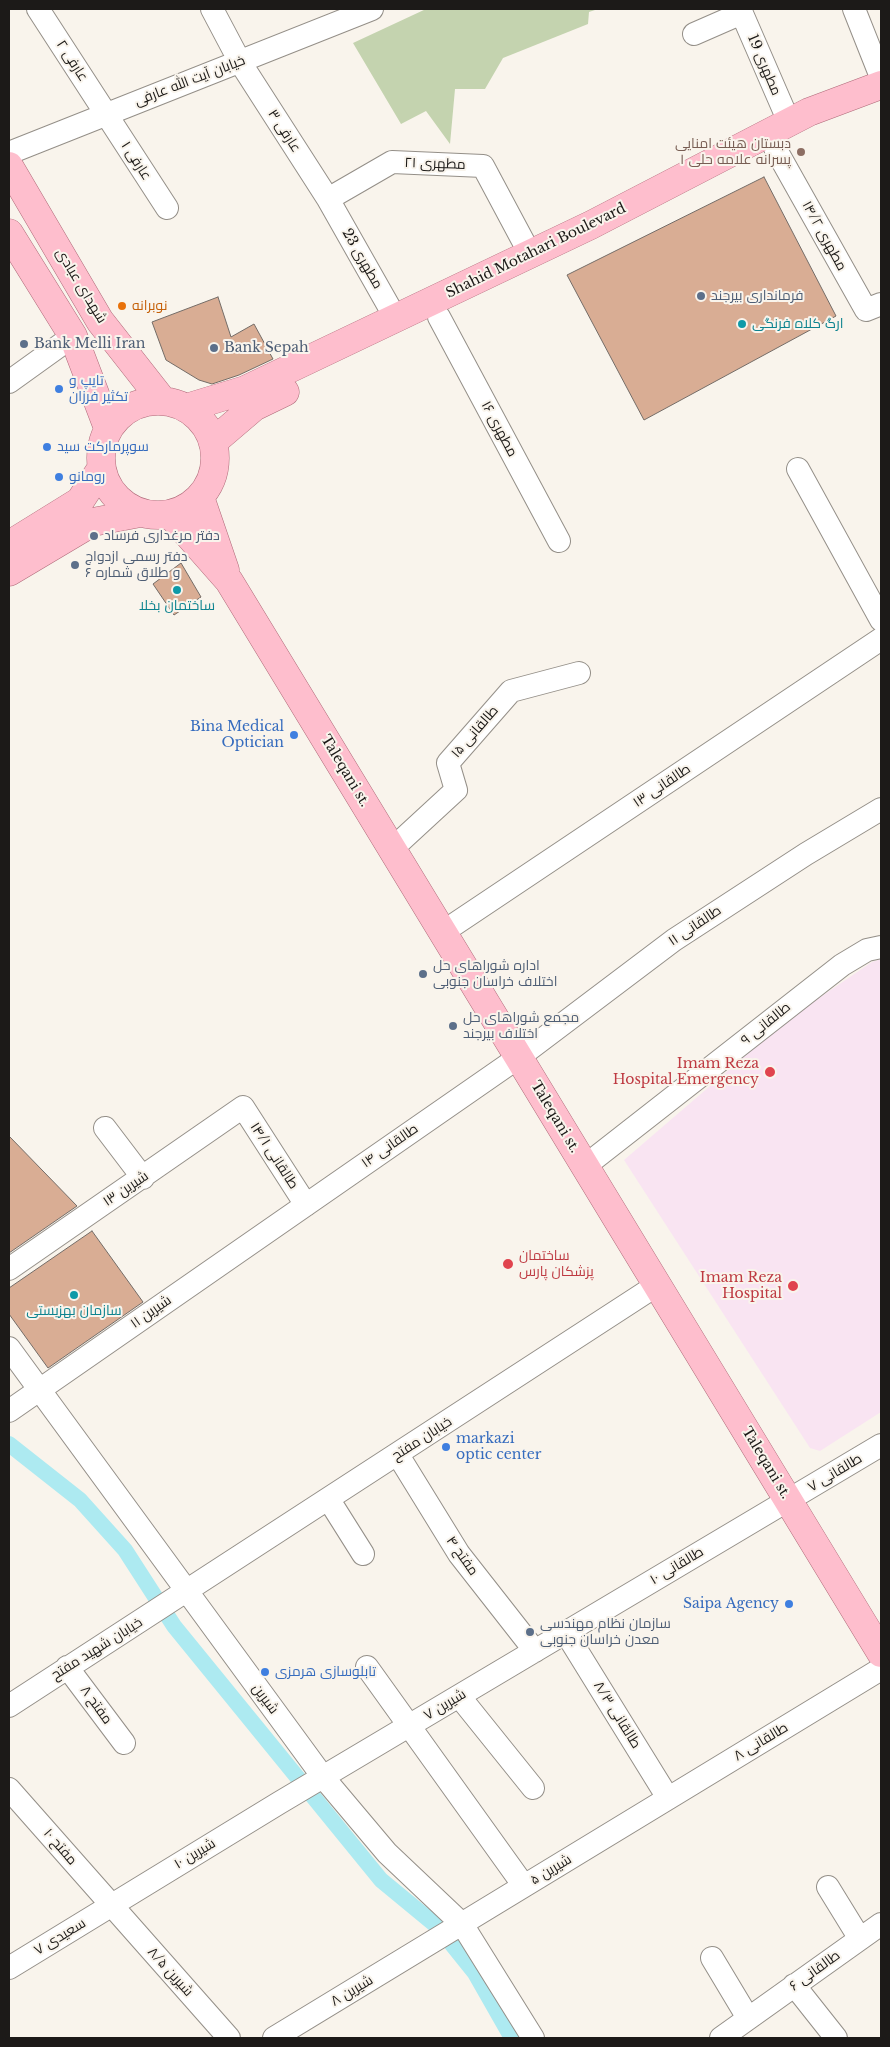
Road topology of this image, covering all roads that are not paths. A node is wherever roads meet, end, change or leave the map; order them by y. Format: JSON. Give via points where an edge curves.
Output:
{"nodes":[{"id":1,"x":38,"y":9,"type":"edge"},
{"id":2,"x":212,"y":9,"type":"edge"},
{"id":3,"x":372,"y":9,"type":"edge"},
{"id":4,"x":854,"y":9,"type":"edge"},
{"id":5,"x":741,"y":11,"type":"edge"},
{"id":6,"x":694,"y":34,"type":"dead end"},
{"id":7,"x":240,"y":62,"type":"junction"},
{"id":8,"x":881,"y":77,"type":"edge"},
{"id":9,"x":881,"y":85,"type":"edge"},
{"id":10,"x":881,"y":102,"type":"edge"},
{"id":11,"x":105,"y":114,"type":"junction"},
{"id":12,"x":789,"y":122,"type":"junction"},
{"id":13,"x":774,"y":148,"type":"junction"},
{"id":14,"x":9,"y":153,"type":"edge"},
{"id":15,"x":9,"y":166,"type":"edge"},
{"id":16,"x":328,"y":199,"type":"junction"},
{"id":17,"x":167,"y":208,"type":"dead end"},
{"id":18,"x":9,"y":233,"type":"edge"},
{"id":19,"x":530,"y":254,"type":"junction"},
{"id":20,"x":881,"y":304,"type":"edge"},
{"id":21,"x":439,"y":317,"type":"junction"},
{"id":22,"x":396,"y":319,"type":"junction"},
{"id":23,"x":100,"y":321,"type":"junction"},
{"id":24,"x":72,"y":336,"type":"junction"},
{"id":25,"x":9,"y":382,"type":"edge"},
{"id":26,"x":174,"y":404,"type":"junction"},
{"id":27,"x":108,"y":428,"type":"junction"},
{"id":28,"x":213,"y":442,"type":"junction"},
{"id":29,"x":101,"y":469,"type":"junction"},
{"id":30,"x":798,"y":469,"type":"dead end"},
{"id":31,"x":200,"y":497,"type":"junction"},
{"id":32,"x":140,"y":513,"type":"junction"},
{"id":33,"x":170,"y":514,"type":"junction"},
{"id":34,"x":559,"y":541,"type":"dead end"},
{"id":35,"x":9,"y":544,"type":"edge"},
{"id":36,"x":9,"y":572,"type":"edge"},
{"id":37,"x":229,"y":581,"type":"junction"},
{"id":38,"x":881,"y":620,"type":"edge"},
{"id":39,"x":881,"y":639,"type":"edge"},
{"id":40,"x":579,"y":673,"type":"dead end"},
{"id":41,"x":881,"y":809,"type":"edge"},
{"id":42,"x":392,"y":849,"type":"junction"},
{"id":43,"x":443,"y":932,"type":"junction"},
{"id":44,"x":881,"y":947,"type":"edge"},
{"id":45,"x":519,"y":1057,"type":"junction"},
{"id":46,"x":243,"y":1107,"type":"joint"},
{"id":47,"x":105,"y":1128,"type":"dead end"},
{"id":48,"x":585,"y":1166,"type":"junction"},
{"id":49,"x":143,"y":1178,"type":"junction"},
{"id":50,"x":306,"y":1204,"type":"junction"},
{"id":51,"x":262,"y":1235,"type":"joint"},
{"id":52,"x":9,"y":1269,"type":"edge"},
{"id":53,"x":657,"y":1285,"type":"junction"},
{"id":54,"x":9,"y":1348,"type":"edge"},
{"id":55,"x":39,"y":1390,"type":"junction"},
{"id":56,"x":9,"y":1411,"type":"edge"},
{"id":57,"x":881,"y":1445,"type":"edge"},
{"id":58,"x":398,"y":1455,"type":"junction"},
{"id":59,"x":329,"y":1500,"type":"junction"},
{"id":60,"x":788,"y":1500,"type":"junction"},
{"id":61,"x":363,"y":1554,"type":"dead end"},
{"id":62,"x":186,"y":1592,"type":"junction"},
{"id":63,"x":566,"y":1633,"type":"junction"},
{"id":64,"x":535,"y":1651,"type":"junction"},
{"id":65,"x":881,"y":1653,"type":"edge"},
{"id":66,"x":67,"y":1667,"type":"junction"},
{"id":67,"x":367,"y":1667,"type":"dead end"},
{"id":68,"x":881,"y":1669,"type":"edge"},
{"id":69,"x":459,"y":1696,"type":"junction"},
{"id":70,"x":9,"y":1706,"type":"edge"},
{"id":71,"x":409,"y":1726,"type":"junction"},
{"id":72,"x":124,"y":1743,"type":"dead end"},
{"id":73,"x":323,"y":1777,"type":"junction"},
{"id":74,"x":534,"y":1788,"type":"dead end"},
{"id":75,"x":9,"y":1789,"type":"edge"},
{"id":76,"x":668,"y":1798,"type":"junction"},
{"id":77,"x":279,"y":1803,"type":"joint"},
{"id":78,"x":641,"y":1815,"type":"joint"},
{"id":79,"x":524,"y":1886,"type":"junction"},
{"id":80,"x":828,"y":1887,"type":"dead end"},
{"id":81,"x":111,"y":1905,"type":"junction"},
{"id":82,"x":462,"y":1924,"type":"junction"},
{"id":83,"x":881,"y":1924,"type":"edge"},
{"id":84,"x":860,"y":1939,"type":"junction"},
{"id":85,"x":430,"y":1943,"type":"joint"},
{"id":86,"x":712,"y":1958,"type":"dead end"},
{"id":87,"x":9,"y":1968,"type":"edge"},
{"id":88,"x":794,"y":1985,"type":"junction"},
{"id":89,"x":748,"y":2018,"type":"junction"},
{"id":90,"x":728,"y":2036,"type":"edge"},
{"id":91,"x":229,"y":2038,"type":"edge"},
{"id":92,"x":274,"y":2038,"type":"edge"},
{"id":93,"x":532,"y":2038,"type":"edge"},
{"id":94,"x":836,"y":2038,"type":"edge"}],
"edges":[{"from":1,"to":11,"type":"street","name":"عارفی ۲"},
{"from":2,"to":7,"type":"street","name":"عارفی ۳"},
{"from":3,"to":7,"type":"street","name":"خیابان آیت الله عارفی"},
{"from":4,"to":8,"type":"street"},
{"from":5,"to":6,"type":"street"},
{"from":5,"to":12,"type":"street","name":"مطهری 19"},
{"from":7,"to":11,"type":"street","name":"خیابان آیت الله عارفی"},
{"from":7,"to":16,"type":"street","name":"عارفی ۳"},
{"from":9,"to":12,"type":"main road","name":"Shahid Motahari Boulevard"},
{"from":10,"to":13,"type":"main road","name":"Shahid Motahari Boulevard","via":[[816,127]]},
{"from":11,"to":14,"type":"street","name":"خیابان آیت الله عارفی"},
{"from":11,"to":17,"type":"street","name":"عارفی ۱"},
{"from":12,"to":19,"type":"main road","name":"Shahid Motahari Boulevard"},
{"from":13,"to":20,"type":"street","name":"مطهری ۱۴/۲","via":[[866,310]]},
{"from":13,"to":21,"type":"main road","name":"Shahid Motahari Boulevard","via":[[598,240]]},
{"from":15,"to":23,"type":"main road","name":"شهدای عبادی"},
{"from":16,"to":19,"type":"street","name":"مطهری ۲۱","via":[[392,162],[483,166]]},
{"from":16,"to":22,"type":"street","name":"مطهری 23"},
{"from":18,"to":24,"type":"main road"},
{"from":19,"to":22,"type":"main road","name":"Shahid Motahari Boulevard"},
{"from":21,"to":28,"type":"main road","name":"Shahid Motahari Boulevard","via":[[254,407]]},
{"from":21,"to":34,"type":"street","name":"مطهری ۱۶"},
{"from":22,"to":26,"type":"main road","name":"Shahid Motahari Boulevard","via":[[245,390]]},
{"from":23,"to":24,"type":"main road","via":[[101,331],[92,342],[82,343]]},
{"from":23,"to":26,"type":"main road","name":"شهدای عبادی"},
{"from":24,"to":25,"type":"street"},
{"from":24,"to":27,"type":"main road"},
{"from":26,"to":27,"type":"main road","via":[[146,401],[131,406]]},
{"from":26,"to":28,"type":"main road","via":[[207,428]]},
{"from":27,"to":29,"type":"main road","via":[[100,455]]},
{"from":28,"to":31,"type":"main road","via":[[214,471]]},
{"from":29,"to":32,"type":"main road","via":[[115,496]]},
{"from":29,"to":35,"type":"main road","via":[[80,500]]},
{"from":30,"to":38,"type":"street"},
{"from":31,"to":33,"type":"main road","via":[[186,508]]},
{"from":31,"to":37,"type":"main road"},
{"from":32,"to":33,"type":"main road"},
{"from":32,"to":36,"type":"main road","via":[[93,522]]},
{"from":33,"to":37,"type":"main road"},
{"from":37,"to":42,"type":"main road","name":"Taleqani st."},
{"from":39,"to":43,"type":"street","name":"طالقانی ۱۳"},
{"from":40,"to":42,"type":"street","name":"طالقانی ۱۵","via":[[511,690],[448,763],[456,790]]},
{"from":41,"to":45,"type":"street","name":"طالقانی ۱۱","via":[[674,940]]},
{"from":42,"to":43,"type":"main road","name":"Taleqani st."},
{"from":43,"to":45,"type":"main road","name":"Taleqani st."},
{"from":44,"to":48,"type":"street","name":"طالقانی ۹","via":[[867,950],[842,965]]},
{"from":45,"to":48,"type":"main road","name":"Taleqani st."},
{"from":45,"to":50,"type":"street","name":"طالقانی ۱۴"},
{"from":46,"to":49,"type":"street","name":"شیرین ۱۳"},
{"from":46,"to":50,"type":"street","name":"طالقانی ۱۴/۱"},
{"from":47,"to":49,"type":"street"},
{"from":48,"to":53,"type":"main road","name":"Taleqani st."},
{"from":49,"to":52,"type":"street","name":"شیرین ۱۳"},
{"from":50,"to":51,"type":"street","name":"طالقانی ۱۴"},
{"from":51,"to":55,"type":"street","name":"شیرین ۱۱"},
{"from":53,"to":58,"type":"street","name":"خیابان مفتح"},
{"from":53,"to":60,"type":"main road","name":"Taleqani st."},
{"from":54,"to":55,"type":"street","name":"شیرین"},
{"from":55,"to":56,"type":"street","name":"شیرین ۱۱"},
{"from":55,"to":62,"type":"street","name":"شیرین"},
{"from":57,"to":60,"type":"street","name":"طالقانی ۷"},
{"from":58,"to":59,"type":"street","name":"خیابان مفتح"},
{"from":58,"to":64,"type":"street","name":"مفتح ۴","via":[[459,1554]]},
{"from":59,"to":61,"type":"street"},
{"from":59,"to":62,"type":"street","name":"خیابان مفتح"},
{"from":60,"to":63,"type":"street","name":"طالقانی ۱۰"},
{"from":60,"to":65,"type":"main road","name":"Taleqani st."},
{"from":62,"to":66,"type":"street","name":"خیابان شهید مفتح"},
{"from":62,"to":73,"type":"street","name":"شیرین"},
{"from":63,"to":64,"type":"street","name":"شیرین ۷"},
{"from":63,"to":76,"type":"street","name":"طالقانی ۸/۳"},
{"from":64,"to":69,"type":"street","name":"شیرین ۷"},
{"from":66,"to":70,"type":"street","name":"خیابان شهید مفتح"},
{"from":66,"to":72,"type":"street","name":"مفتح ۸"},
{"from":67,"to":71,"type":"street"},
{"from":68,"to":76,"type":"street","name":"طالقانی ۸"},
{"from":69,"to":71,"type":"street","name":"شیرین ۷"},
{"from":69,"to":74,"type":"street"},
{"from":71,"to":73,"type":"street","name":"شیرین ۷"},
{"from":71,"to":79,"type":"street"},
{"from":73,"to":77,"type":"street","name":"شیرین ۷"},
{"from":73,"to":82,"type":"street","name":"شیرین","via":[[387,1853]]},
{"from":75,"to":81,"type":"street","name":"مفتح ۱۰"},
{"from":76,"to":78,"type":"street","name":"طالقانی ۸"},
{"from":77,"to":81,"type":"street","name":"شیرین ۱۰"},
{"from":78,"to":79,"type":"street","name":"شیرین ۵"},
{"from":79,"to":82,"type":"street","name":"شیرین ۵"},
{"from":80,"to":84,"type":"street"},
{"from":81,"to":87,"type":"street","name":"سعیدی ۷"},
{"from":81,"to":91,"type":"street","name":"شیرین ۸/۵"},
{"from":82,"to":85,"type":"street","name":"شیرین ۵"},
{"from":82,"to":93,"type":"street","name":"شیرین"},
{"from":83,"to":84,"type":"street","name":"طالقانی ۶"},
{"from":84,"to":88,"type":"street","name":"طالقانی ۶"},
{"from":85,"to":92,"type":"street","name":"شیرین ۸"},
{"from":86,"to":89,"type":"street"},
{"from":88,"to":89,"type":"street","name":"طالقانی ۶"},
{"from":88,"to":94,"type":"street"},
{"from":89,"to":90,"type":"street","name":"طالقانی ۶"}]}
